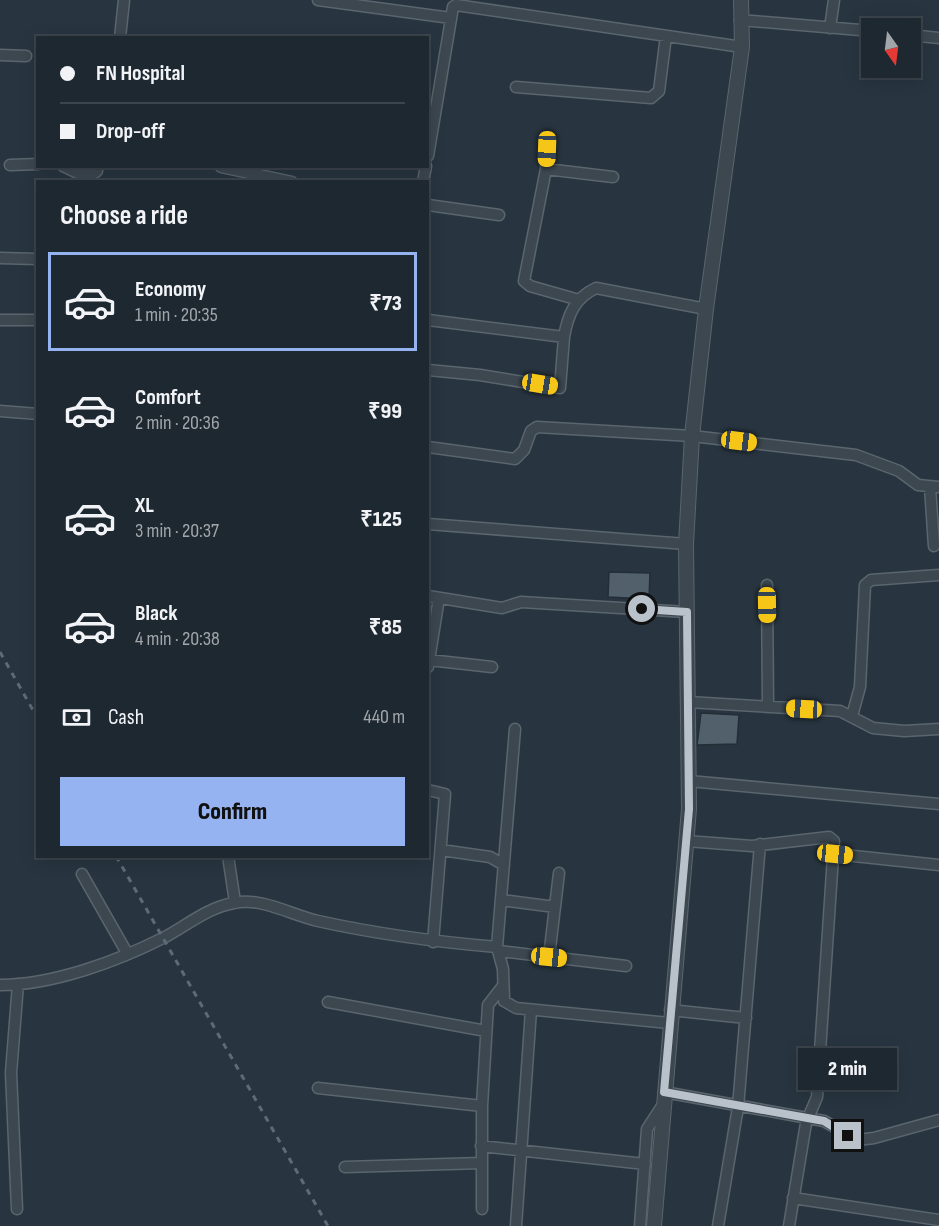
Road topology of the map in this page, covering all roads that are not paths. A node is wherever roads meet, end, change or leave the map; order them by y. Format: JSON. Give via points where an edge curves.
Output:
{"nodes":[{"id":1,"x":124,"y":0,"type":"edge"},
{"id":2,"x":318,"y":0,"type":"edge"},
{"id":3,"x":741,"y":0,"type":"edge"},
{"id":4,"x":834,"y":0,"type":"edge"},
{"id":5,"x":451,"y":18,"type":"junction"},
{"id":6,"x":740,"y":20,"type":"junction"},
{"id":7,"x":830,"y":28,"type":"junction"},
{"id":8,"x":861,"y":31,"type":"edge"},
{"id":9,"x":123,"y":36,"type":"edge"},
{"id":10,"x":666,"y":36,"type":"junction"},
{"id":11,"x":921,"y":36,"type":"edge"},
{"id":12,"x":939,"y":38,"type":"edge"},
{"id":13,"x":742,"y":47,"type":"junction"},
{"id":14,"x":0,"y":55,"type":"edge"},
{"id":15,"x":26,"y":56,"type":"dead end"},
{"id":16,"x":516,"y":87,"type":"dead end"},
{"id":17,"x":430,"y":126,"type":"edge"},
{"id":18,"x":429,"y":141,"type":"edge"},
{"id":19,"x":547,"y":149,"type":"dead end"},
{"id":20,"x":36,"y":164,"type":"edge"},
{"id":21,"x":10,"y":165,"type":"dead end"},
{"id":22,"x":67,"y":168,"type":"edge"},
{"id":23,"x":96,"y":168,"type":"edge"},
{"id":24,"x":226,"y":168,"type":"edge"},
{"id":25,"x":546,"y":169,"type":"junction"},
{"id":26,"x":613,"y":177,"type":"dead end"},
{"id":27,"x":283,"y":180,"type":"edge"},
{"id":28,"x":429,"y":206,"type":"edge"},
{"id":29,"x":499,"y":215,"type":"dead end"},
{"id":30,"x":0,"y":258,"type":"edge"},
{"id":31,"x":36,"y":259,"type":"edge"},
{"id":32,"x":579,"y":300,"type":"junction"},
{"id":33,"x":706,"y":309,"type":"junction"},
{"id":34,"x":0,"y":320,"type":"edge"},
{"id":35,"x":36,"y":320,"type":"edge"},
{"id":36,"x":429,"y":320,"type":"edge"},
{"id":37,"x":564,"y":337,"type":"junction"},
{"id":38,"x":429,"y":370,"type":"edge"},
{"id":39,"x":0,"y":411,"type":"edge"},
{"id":40,"x":36,"y":414,"type":"edge"},
{"id":41,"x":692,"y":436,"type":"junction"},
{"id":42,"x":429,"y":447,"type":"edge"},
{"id":43,"x":934,"y":487,"type":"edge"},
{"id":44,"x":429,"y":524,"type":"edge"},
{"id":45,"x":686,"y":544,"type":"junction"},
{"id":46,"x":934,"y":546,"type":"dead end"},
{"id":47,"x":939,"y":575,"type":"edge"},
{"id":48,"x":767,"y":585,"type":"dead end"},
{"id":49,"x":433,"y":597,"type":"edge"},
{"id":50,"x":687,"y":612,"type":"junction"},
{"id":51,"x":429,"y":651,"type":"edge"},
{"id":52,"x":429,"y":664,"type":"edge"},
{"id":53,"x":492,"y":667,"type":"dead end"},
{"id":54,"x":688,"y":702,"type":"junction"},
{"id":55,"x":768,"y":707,"type":"junction"},
{"id":56,"x":852,"y":716,"type":"junction"},
{"id":57,"x":515,"y":729,"type":"dead end"},
{"id":58,"x":939,"y":729,"type":"edge"},
{"id":59,"x":689,"y":781,"type":"junction"},
{"id":60,"x":429,"y":790,"type":"edge"},
{"id":61,"x":939,"y":804,"type":"edge"},
{"id":62,"x":686,"y":840,"type":"junction"},
{"id":63,"x":760,"y":844,"type":"junction"},
{"id":64,"x":441,"y":850,"type":"junction"},
{"id":65,"x":835,"y":854,"type":"junction"},
{"id":66,"x":228,"y":858,"type":"edge"},
{"id":67,"x":504,"y":865,"type":"junction"},
{"id":68,"x":939,"y":865,"type":"edge"},
{"id":69,"x":559,"y":873,"type":"dead end"},
{"id":70,"x":82,"y":874,"type":"dead end"},
{"id":71,"x":501,"y":900,"type":"junction"},
{"id":72,"x":235,"y":902,"type":"junction"},
{"id":73,"x":555,"y":907,"type":"junction"},
{"id":74,"x":434,"y":928,"type":"junction"},
{"id":75,"x":414,"y":939,"type":"junction"},
{"id":76,"x":433,"y":942,"type":"junction"},
{"id":77,"x":498,"y":949,"type":"junction"},
{"id":78,"x":127,"y":953,"type":"junction"},
{"id":79,"x":549,"y":957,"type":"junction"},
{"id":80,"x":626,"y":966,"type":"dead end"},
{"id":81,"x":18,"y":984,"type":"junction"},
{"id":82,"x":0,"y":985,"type":"edge"},
{"id":83,"x":502,"y":987,"type":"junction"},
{"id":84,"x":328,"y":1002,"type":"dead end"},
{"id":85,"x":531,"y":1010,"type":"junction"},
{"id":86,"x":669,"y":1017,"type":"junction"},
{"id":87,"x":746,"y":1018,"type":"junction"},
{"id":88,"x":486,"y":1030,"type":"junction"},
{"id":89,"x":318,"y":1088,"type":"dead end"},
{"id":90,"x":663,"y":1099,"type":"junction"},
{"id":91,"x":482,"y":1106,"type":"junction"},
{"id":92,"x":738,"y":1107,"type":"junction"},
{"id":93,"x":808,"y":1118,"type":"junction"},
{"id":94,"x":939,"y":1119,"type":"edge"},
{"id":95,"x":481,"y":1146,"type":"junction"},
{"id":96,"x":520,"y":1150,"type":"junction"},
{"id":97,"x":482,"y":1163,"type":"junction"},
{"id":98,"x":645,"y":1164,"type":"junction"},
{"id":99,"x":345,"y":1167,"type":"dead end"},
{"id":100,"x":794,"y":1198,"type":"junction"},
{"id":101,"x":17,"y":1209,"type":"dead end"},
{"id":102,"x":482,"y":1209,"type":"dead end"},
{"id":103,"x":939,"y":1220,"type":"edge"},
{"id":104,"x":516,"y":1226,"type":"edge"},
{"id":105,"x":640,"y":1226,"type":"edge"},
{"id":106,"x":654,"y":1226,"type":"edge"},
{"id":107,"x":660,"y":1226,"type":"edge"},
{"id":108,"x":718,"y":1226,"type":"edge"},
{"id":109,"x":789,"y":1226,"type":"edge"}],
"edges":[{"from":1,"to":9,"type":"street"},
{"from":2,"to":5,"type":"street"},
{"from":3,"to":6,"type":"street"},
{"from":4,"to":7,"type":"street"},
{"from":5,"to":10,"type":"street","via":[[453,7],[458,5]]},
{"from":5,"to":17,"type":"street"},
{"from":6,"to":7,"type":"street"},
{"from":6,"to":13,"type":"street"},
{"from":7,"to":8,"type":"street"},
{"from":10,"to":13,"type":"street"},
{"from":10,"to":16,"type":"street","via":[[659,91],[651,98]]},
{"from":11,"to":12,"type":"street"},
{"from":13,"to":33,"type":"street"},
{"from":14,"to":15,"type":"street"},
{"from":17,"to":18,"type":"street"},
{"from":19,"to":25,"type":"street"},
{"from":20,"to":21,"type":"street"},
{"from":22,"to":23,"type":"street","via":[[91,175]]},
{"from":24,"to":27,"type":"street"},
{"from":25,"to":26,"type":"street"},
{"from":25,"to":32,"type":"street","via":[[524,281]]},
{"from":28,"to":29,"type":"street"},
{"from":30,"to":31,"type":"street"},
{"from":32,"to":33,"type":"street","via":[[596,288]]},
{"from":32,"to":37,"type":"street","via":[[567,316]]},
{"from":33,"to":41,"type":"street"},
{"from":34,"to":35,"type":"street"},
{"from":36,"to":37,"type":"street"},
{"from":37,"to":38,"type":"street","via":[[560,388]]},
{"from":39,"to":40,"type":"street"},
{"from":41,"to":42,"type":"street","via":[[537,427],[531,430],[524,450],[515,459]]},
{"from":41,"to":43,"type":"street","via":[[856,455],[890,466],[918,484]]},
{"from":41,"to":45,"type":"street"},
{"from":43,"to":46,"type":"street"},
{"from":44,"to":45,"type":"street"},
{"from":45,"to":50,"type":"street"},
{"from":47,"to":56,"type":"street","via":[[871,580],[865,585],[860,687]]},
{"from":48,"to":55,"type":"street"},
{"from":49,"to":50,"type":"street","via":[[502,608],[521,602]]},
{"from":49,"to":51,"type":"street"},
{"from":50,"to":54,"type":"street"},
{"from":52,"to":53,"type":"street"},
{"from":54,"to":55,"type":"street"},
{"from":54,"to":59,"type":"street"},
{"from":55,"to":56,"type":"street","via":[[840,711]]},
{"from":56,"to":58,"type":"street","via":[[873,728]]},
{"from":57,"to":67,"type":"street"},
{"from":59,"to":61,"type":"street"},
{"from":59,"to":62,"type":"street"},
{"from":60,"to":64,"type":"street","via":[[445,794]]},
{"from":62,"to":63,"type":"street"},
{"from":62,"to":86,"type":"street"},
{"from":63,"to":65,"type":"street","via":[[829,837],[834,841]]},
{"from":63,"to":87,"type":"street"},
{"from":64,"to":67,"type":"street","via":[[483,855]]},
{"from":64,"to":74,"type":"street"},
{"from":65,"to":68,"type":"street"},
{"from":65,"to":93,"type":"street","via":[[817,1097]]},
{"from":66,"to":72,"type":"street"},
{"from":67,"to":71,"type":"street"},
{"from":69,"to":73,"type":"street"},
{"from":70,"to":78,"type":"street"},
{"from":71,"to":73,"type":"street"},
{"from":71,"to":77,"type":"street"},
{"from":72,"to":75,"type":"street","via":[[250,901],[317,921]]},
{"from":72,"to":78,"type":"street"},
{"from":73,"to":79,"type":"street"},
{"from":74,"to":75,"type":"street"},
{"from":74,"to":76,"type":"street"},
{"from":75,"to":76,"type":"street"},
{"from":76,"to":77,"type":"street"},
{"from":77,"to":79,"type":"street"},
{"from":77,"to":83,"type":"street"},
{"from":78,"to":81,"type":"street","via":[[70,974]]},
{"from":79,"to":80,"type":"street"},
{"from":81,"to":82,"type":"street"},
{"from":81,"to":101,"type":"street","via":[[11,1073]]},
{"from":83,"to":85,"type":"street","via":[[504,1001]]},
{"from":83,"to":88,"type":"street","via":[[488,1005]]},
{"from":84,"to":88,"type":"street"},
{"from":85,"to":86,"type":"street"},
{"from":85,"to":96,"type":"street"},
{"from":86,"to":87,"type":"street"},
{"from":86,"to":90,"type":"street"},
{"from":87,"to":92,"type":"street"},
{"from":88,"to":91,"type":"street"},
{"from":89,"to":91,"type":"street"},
{"from":90,"to":92,"type":"street"},
{"from":90,"to":98,"type":"street","via":[[647,1129]]},
{"from":90,"to":106,"type":"street"},
{"from":90,"to":107,"type":"street","via":[[667,1133]]},
{"from":91,"to":95,"type":"street"},
{"from":92,"to":93,"type":"street"},
{"from":92,"to":108,"type":"street"},
{"from":93,"to":94,"type":"street","via":[[867,1140]]},
{"from":93,"to":100,"type":"street"},
{"from":95,"to":96,"type":"street"},
{"from":95,"to":97,"type":"street"},
{"from":96,"to":98,"type":"street"},
{"from":96,"to":104,"type":"street"},
{"from":97,"to":99,"type":"street"},
{"from":97,"to":102,"type":"street"},
{"from":98,"to":105,"type":"street"},
{"from":100,"to":103,"type":"street"},
{"from":100,"to":109,"type":"street"}]}
